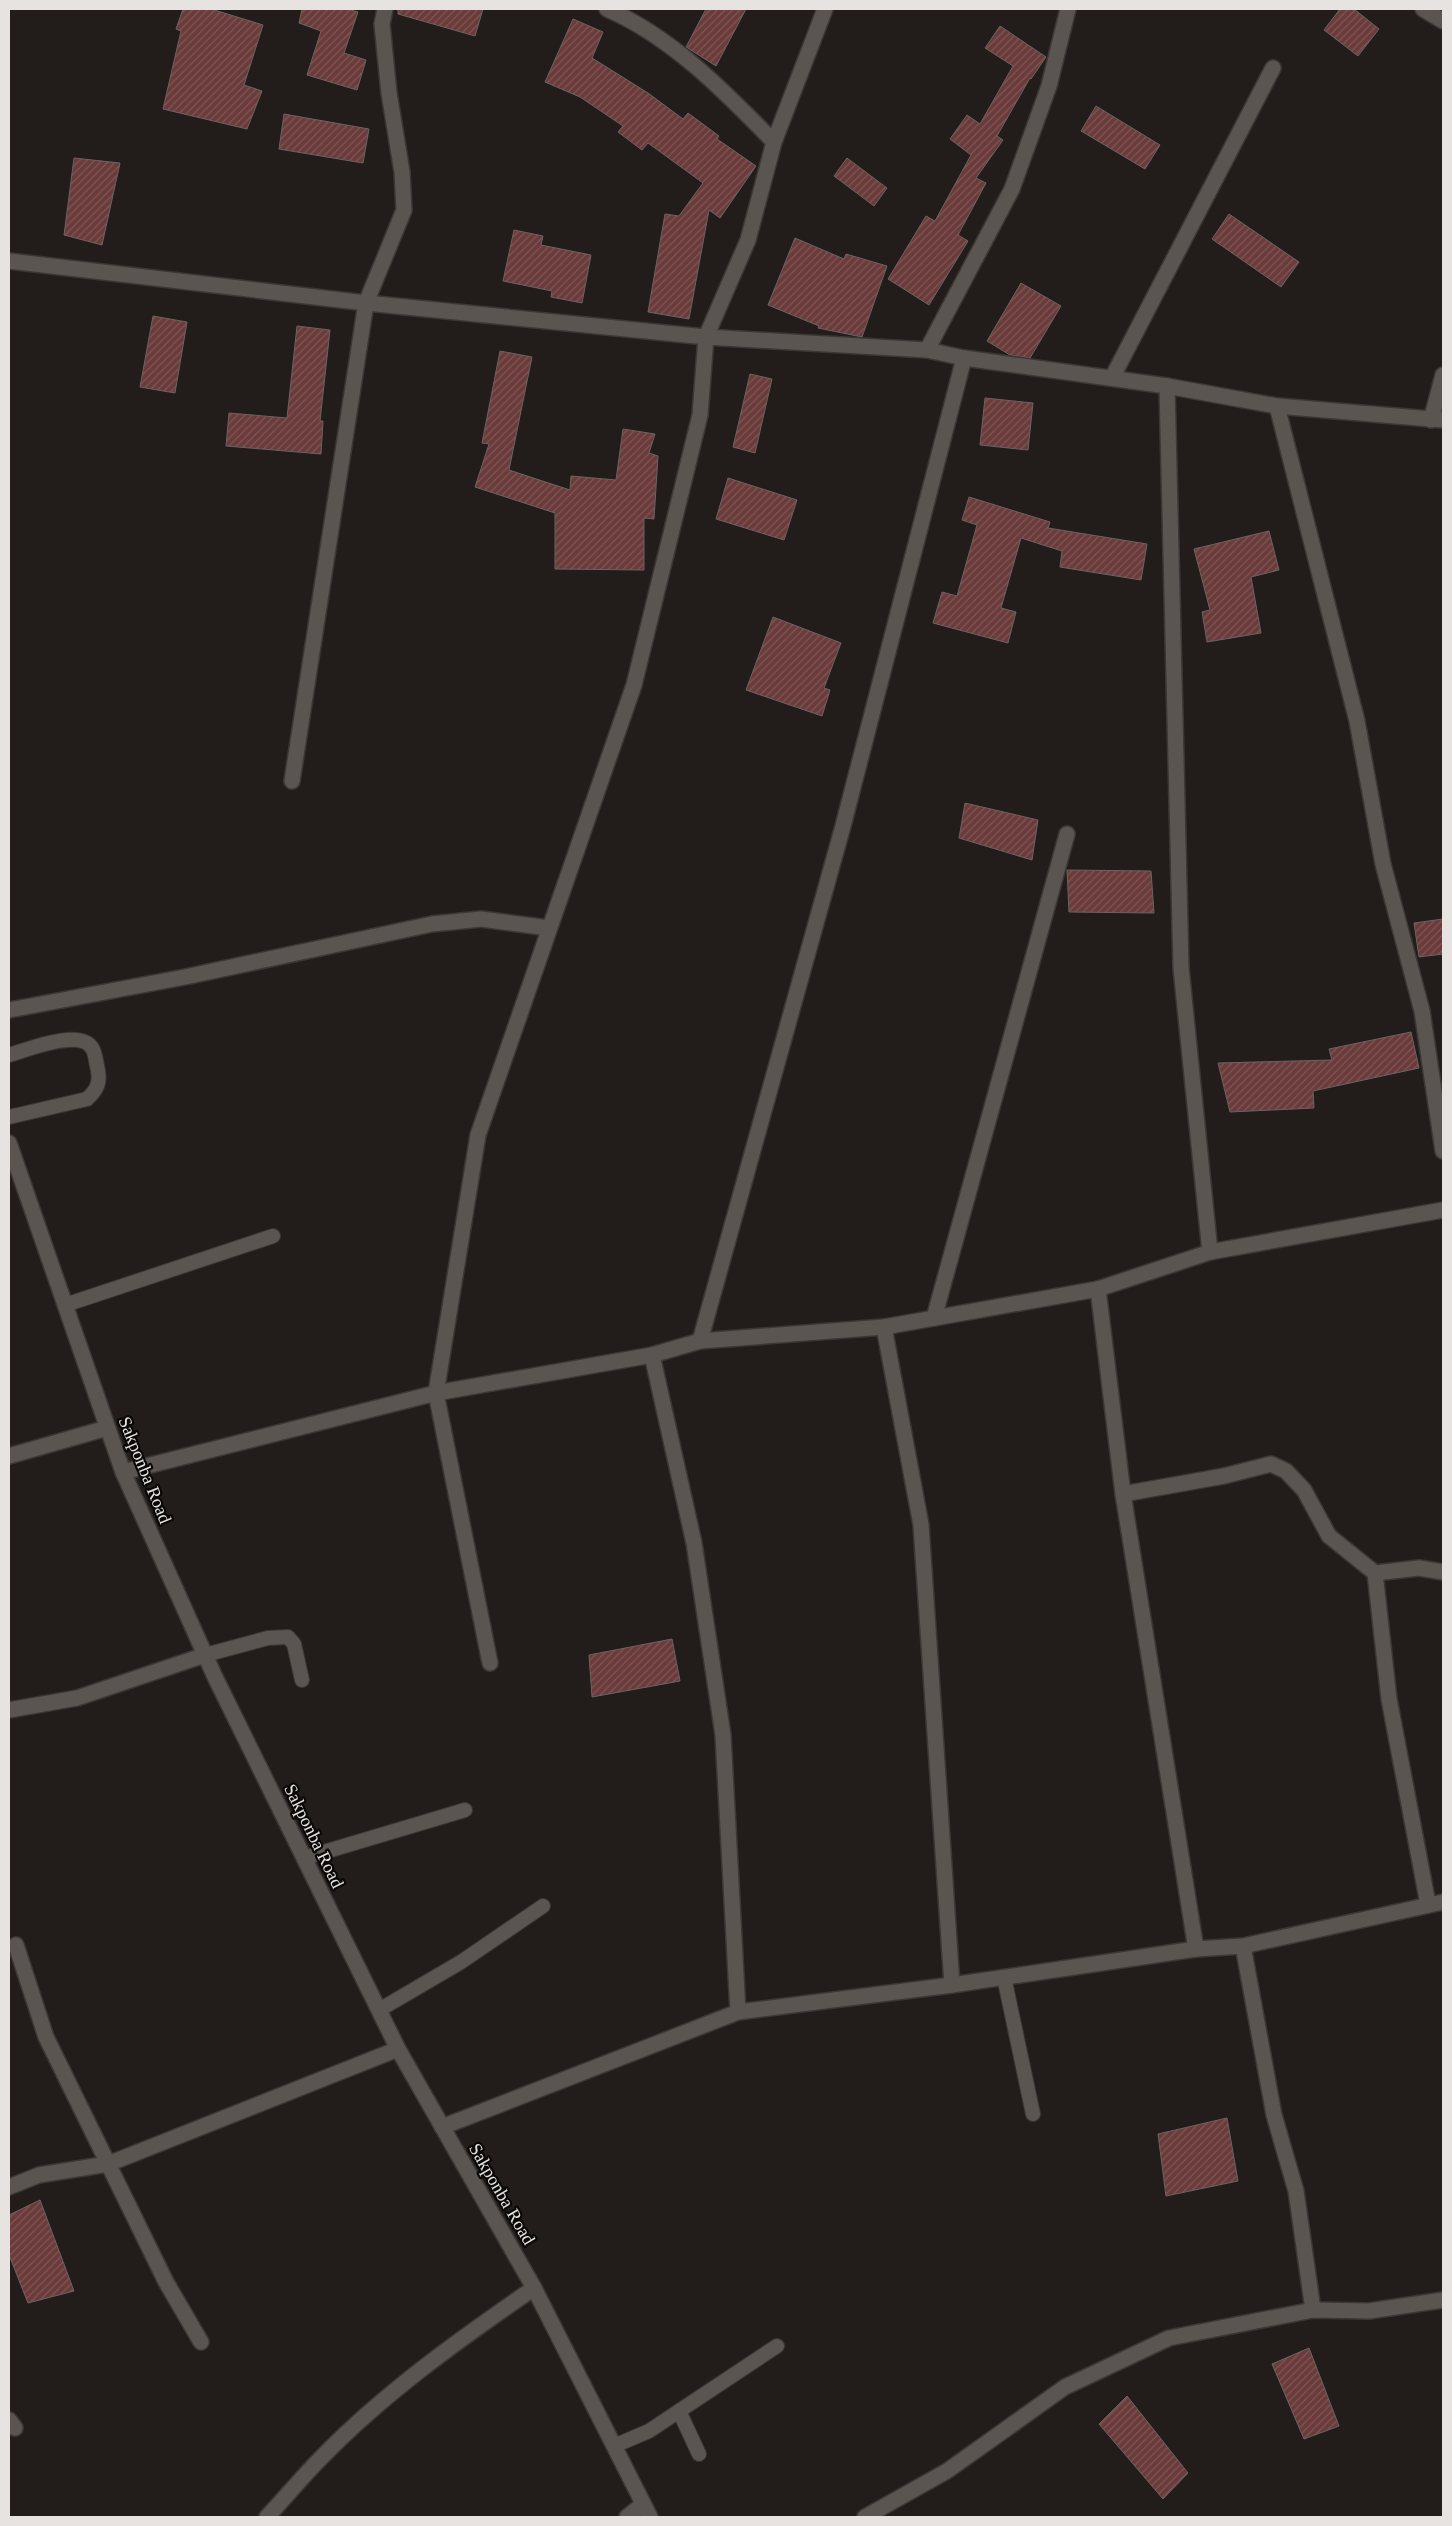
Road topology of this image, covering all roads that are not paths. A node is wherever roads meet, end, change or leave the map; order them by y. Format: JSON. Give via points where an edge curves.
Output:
{"nodes":[{"id":1,"x":385,"y":9,"type":"edge"},
{"id":2,"x":607,"y":9,"type":"edge"},
{"id":3,"x":825,"y":9,"type":"edge"},
{"id":4,"x":1068,"y":9,"type":"edge"},
{"id":5,"x":1423,"y":9,"type":"edge"},
{"id":6,"x":1443,"y":21,"type":"edge"},
{"id":7,"x":1273,"y":68,"type":"dead end"},
{"id":8,"x":774,"y":142,"type":"junction"},
{"id":9,"x":9,"y":261,"type":"edge"},
{"id":10,"x":366,"y":303,"type":"junction"},
{"id":11,"x":706,"y":337,"type":"junction"},
{"id":12,"x":927,"y":350,"type":"junction"},
{"id":13,"x":964,"y":358,"type":"junction"},
{"id":14,"x":1443,"y":375,"type":"edge"},
{"id":15,"x":1112,"y":378,"type":"junction"},
{"id":16,"x":1167,"y":386,"type":"junction"},
{"id":17,"x":1277,"y":406,"type":"junction"},
{"id":18,"x":1437,"y":420,"type":"edge"},
{"id":19,"x":292,"y":781,"type":"dead end"},
{"id":20,"x":1067,"y":834,"type":"dead end"},
{"id":21,"x":549,"y":928,"type":"junction"},
{"id":22,"x":9,"y":1010,"type":"edge"},
{"id":23,"x":9,"y":1055,"type":"edge"},
{"id":24,"x":9,"y":1117,"type":"edge"},
{"id":25,"x":9,"y":1143,"type":"edge"},
{"id":26,"x":1443,"y":1151,"type":"edge"},
{"id":27,"x":1443,"y":1210,"type":"edge"},
{"id":28,"x":273,"y":1236,"type":"dead end"},
{"id":29,"x":1210,"y":1252,"type":"junction"},
{"id":30,"x":1098,"y":1289,"type":"junction"},
{"id":31,"x":65,"y":1305,"type":"junction"},
{"id":32,"x":934,"y":1318,"type":"junction"},
{"id":33,"x":884,"y":1327,"type":"junction"},
{"id":34,"x":700,"y":1341,"type":"junction"},
{"id":35,"x":652,"y":1355,"type":"junction"},
{"id":36,"x":436,"y":1393,"type":"junction"},
{"id":37,"x":107,"y":1428,"type":"junction"},
{"id":38,"x":9,"y":1456,"type":"edge"},
{"id":39,"x":123,"y":1472,"type":"junction"},
{"id":40,"x":1124,"y":1494,"type":"junction"},
{"id":41,"x":1443,"y":1572,"type":"edge"},
{"id":42,"x":1376,"y":1573,"type":"junction"},
{"id":43,"x":205,"y":1655,"type":"junction"},
{"id":44,"x":490,"y":1663,"type":"dead end"},
{"id":45,"x":302,"y":1680,"type":"dead end"},
{"id":46,"x":9,"y":1710,"type":"edge"},
{"id":47,"x":465,"y":1810,"type":"dead end"},
{"id":48,"x":304,"y":1858,"type":"junction"},
{"id":49,"x":1436,"y":1903,"type":"edge"},
{"id":50,"x":543,"y":1906,"type":"dead end"},
{"id":51,"x":16,"y":1945,"type":"dead end"},
{"id":52,"x":1243,"y":1946,"type":"junction"},
{"id":53,"x":1196,"y":1949,"type":"junction"},
{"id":54,"x":1004,"y":1977,"type":"junction"},
{"id":55,"x":952,"y":1985,"type":"junction"},
{"id":56,"x":379,"y":2010,"type":"junction"},
{"id":57,"x":738,"y":2012,"type":"junction"},
{"id":58,"x":398,"y":2049,"type":"junction"},
{"id":59,"x":1032,"y":2114,"type":"dead end"},
{"id":60,"x":442,"y":2127,"type":"junction"},
{"id":61,"x":108,"y":2164,"type":"junction"},
{"id":62,"x":9,"y":2187,"type":"edge"},
{"id":63,"x":534,"y":2288,"type":"junction"},
{"id":64,"x":1443,"y":2300,"type":"edge"},
{"id":65,"x":1313,"y":2310,"type":"junction"},
{"id":66,"x":202,"y":2342,"type":"dead end"},
{"id":67,"x":777,"y":2346,"type":"dead end"},
{"id":68,"x":679,"y":2411,"type":"junction"},
{"id":69,"x":614,"y":2446,"type":"junction"},
{"id":70,"x":698,"y":2454,"type":"dead end"},
{"id":71,"x":643,"y":2504,"type":"junction"},
{"id":72,"x":267,"y":2517,"type":"edge"},
{"id":73,"x":627,"y":2517,"type":"edge"},
{"id":74,"x":650,"y":2517,"type":"edge"},
{"id":75,"x":865,"y":2517,"type":"edge"}],
"edges":[{"from":1,"to":10,"type":"street","via":[[382,24],[404,210]]},
{"from":2,"to":8,"type":"street","via":[[647,29],[712,80]]},
{"from":3,"to":8,"type":"street"},
{"from":4,"to":12,"type":"street","via":[[1049,86],[1012,189]]},
{"from":5,"to":6,"type":"street"},
{"from":7,"to":15,"type":"street"},
{"from":8,"to":11,"type":"street","via":[[748,240]]},
{"from":9,"to":10,"type":"street"},
{"from":10,"to":11,"type":"street"},
{"from":10,"to":19,"type":"street"},
{"from":11,"to":12,"type":"street"},
{"from":11,"to":21,"type":"street","via":[[700,416],[634,685]]},
{"from":12,"to":13,"type":"street"},
{"from":13,"to":15,"type":"street"},
{"from":13,"to":34,"type":"street","via":[[843,826]]},
{"from":14,"to":18,"type":"street"},
{"from":15,"to":16,"type":"street"},
{"from":16,"to":17,"type":"street"},
{"from":16,"to":29,"type":"street","via":[[1181,968]]},
{"from":17,"to":18,"type":"street"},
{"from":17,"to":26,"type":"street","via":[[1357,721],[1384,864],[1422,1011]]},
{"from":20,"to":32,"type":"street"},
{"from":21,"to":22,"type":"street","via":[[481,919],[432,924]]},
{"from":21,"to":36,"type":"street","via":[[478,1135]]},
{"from":23,"to":24,"type":"lane","via":[[72,1038],[83,1040],[92,1047],[100,1079],[95,1092],[87,1100]]},
{"from":25,"to":31,"type":"street","name":"Sakponba Road"},
{"from":27,"to":29,"type":"street"},
{"from":28,"to":31,"type":"lane"},
{"from":29,"to":30,"type":"street"},
{"from":30,"to":32,"type":"street"},
{"from":30,"to":40,"type":"street"},
{"from":31,"to":37,"type":"street","name":"Sakponba Road"},
{"from":32,"to":33,"type":"street"},
{"from":33,"to":34,"type":"street"},
{"from":33,"to":55,"type":"street","via":[[921,1525]]},
{"from":34,"to":35,"type":"street"},
{"from":35,"to":36,"type":"street"},
{"from":35,"to":57,"type":"street","via":[[694,1543],[723,1735]]},
{"from":36,"to":39,"type":"street"},
{"from":36,"to":44,"type":"street"},
{"from":37,"to":38,"type":"street"},
{"from":37,"to":39,"type":"street","name":"Sakponba Road"},
{"from":39,"to":43,"type":"street","name":"Sakponba Road"},
{"from":40,"to":42,"type":"street","via":[[1271,1464],[1286,1472],[1304,1490],[1329,1536]]},
{"from":40,"to":53,"type":"street"},
{"from":41,"to":42,"type":"street","via":[[1419,1568]]},
{"from":42,"to":49,"type":"street","via":[[1389,1699]]},
{"from":43,"to":45,"type":"lane","via":[[268,1638],[288,1637],[294,1644]]},
{"from":43,"to":46,"type":"street","via":[[77,1698]]},
{"from":43,"to":48,"type":"street","name":"Sakponba Road"},
{"from":47,"to":48,"type":"lane"},
{"from":48,"to":56,"type":"street","name":"Sakponba Road"},
{"from":49,"to":52,"type":"street"},
{"from":50,"to":56,"type":"lane","via":[[462,1962]]},
{"from":51,"to":61,"type":"street","via":[[46,2037]]},
{"from":52,"to":53,"type":"street"},
{"from":52,"to":65,"type":"street","via":[[1274,2115],[1296,2191]]},
{"from":53,"to":54,"type":"street"},
{"from":54,"to":55,"type":"street"},
{"from":54,"to":59,"type":"lane"},
{"from":55,"to":57,"type":"street"},
{"from":56,"to":58,"type":"street","name":"Sakponba Road"},
{"from":57,"to":60,"type":"street"},
{"from":58,"to":60,"type":"street","name":"Sakponba Road"},
{"from":58,"to":61,"type":"street"},
{"from":60,"to":63,"type":"street","name":"Sakponba Road"},
{"from":61,"to":62,"type":"street","via":[[39,2175]]},
{"from":61,"to":66,"type":"street","via":[[166,2282]]},
{"from":63,"to":69,"type":"street","name":"Sakponba Road"},
{"from":63,"to":72,"type":"street","via":[[464,2337],[362,2419]]},
{"from":64,"to":65,"type":"street","via":[[1369,2311]]},
{"from":65,"to":75,"type":"street","via":[[1169,2338],[1065,2387],[948,2471]]},
{"from":67,"to":68,"type":"lane"},
{"from":68,"to":69,"type":"lane","via":[[649,2431]]},
{"from":68,"to":70,"type":"lane"},
{"from":69,"to":71,"type":"street","name":"Sakponba Road"},
{"from":71,"to":73,"type":"street"},
{"from":71,"to":74,"type":"street","name":"Sakponba Road"}]}
